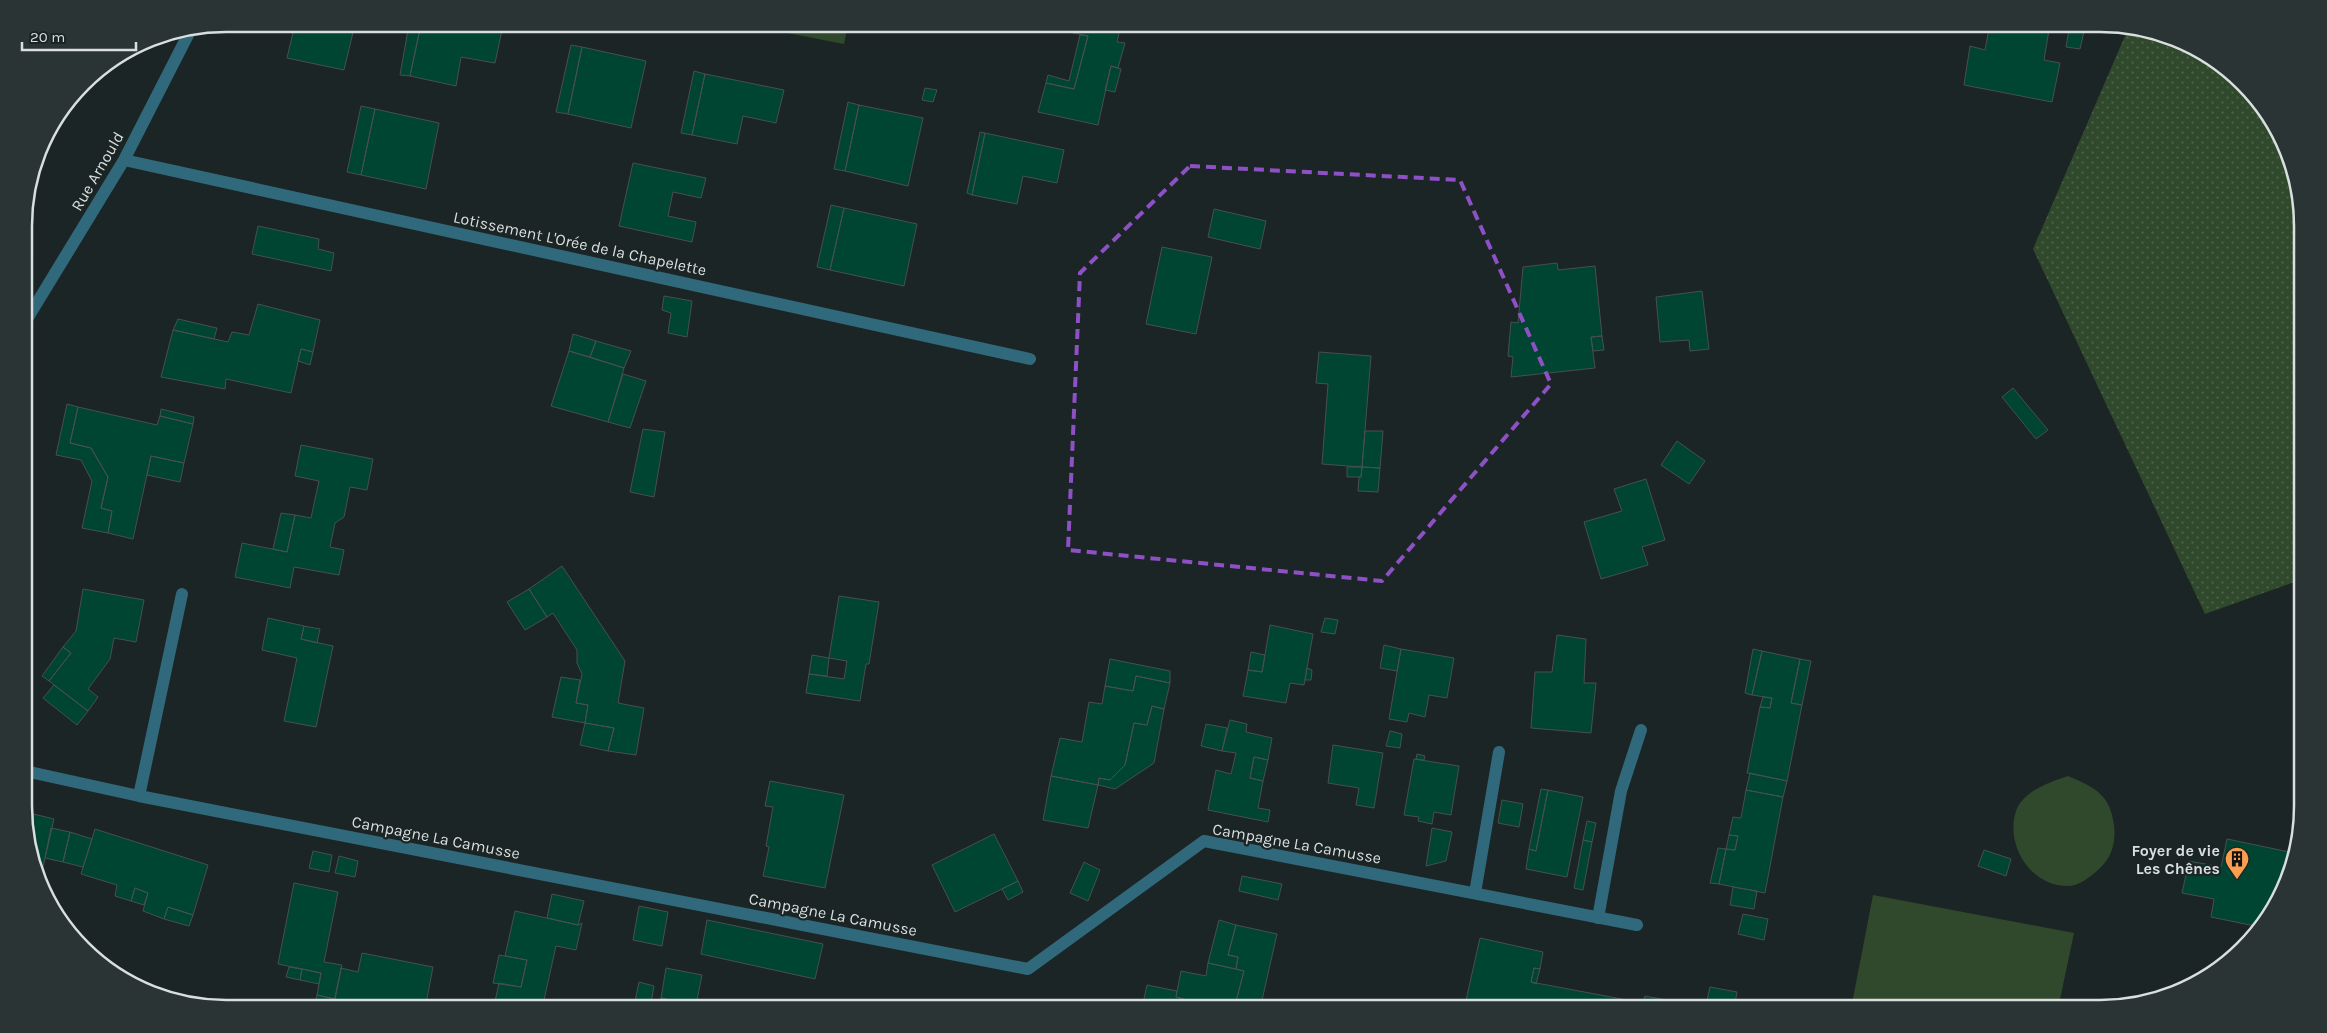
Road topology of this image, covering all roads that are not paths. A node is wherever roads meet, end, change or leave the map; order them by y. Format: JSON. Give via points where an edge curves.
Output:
{"nodes":[{"id":1,"x":187,"y":36,"type":"edge"},
{"id":2,"x":124,"y":160,"type":"junction"},
{"id":3,"x":32,"y":311,"type":"edge"},
{"id":4,"x":1030,"y":359,"type":"dead end"},
{"id":5,"x":182,"y":594,"type":"dead end"},
{"id":6,"x":1641,"y":730,"type":"dead end"},
{"id":7,"x":1499,"y":752,"type":"dead end"},
{"id":8,"x":32,"y":773,"type":"edge"},
{"id":9,"x":139,"y":796,"type":"junction"},
{"id":10,"x":1475,"y":893,"type":"junction"},
{"id":11,"x":1598,"y":918,"type":"junction"},
{"id":12,"x":1637,"y":924,"type":"dead end"}],
"edges":[{"from":1,"to":2,"type":"street","name":"Rue Arnould"},
{"from":2,"to":3,"type":"street","name":"Rue Arnould"},
{"from":2,"to":4,"type":"street","name":"Lotissement L'Orée de la Chapelette"},
{"from":5,"to":9,"type":"street"},
{"from":6,"to":11,"type":"street","via":[[1621,791]]},
{"from":7,"to":10,"type":"street"},
{"from":8,"to":9,"type":"street","name":"Campagne La Camusse"},
{"from":9,"to":10,"type":"street","name":"Campagne La Camusse","via":[[1028,968],[1204,841]]},
{"from":10,"to":11,"type":"street","name":"Campagne La Camusse"},
{"from":11,"to":12,"type":"street","name":"Campagne La Camusse"}]}
